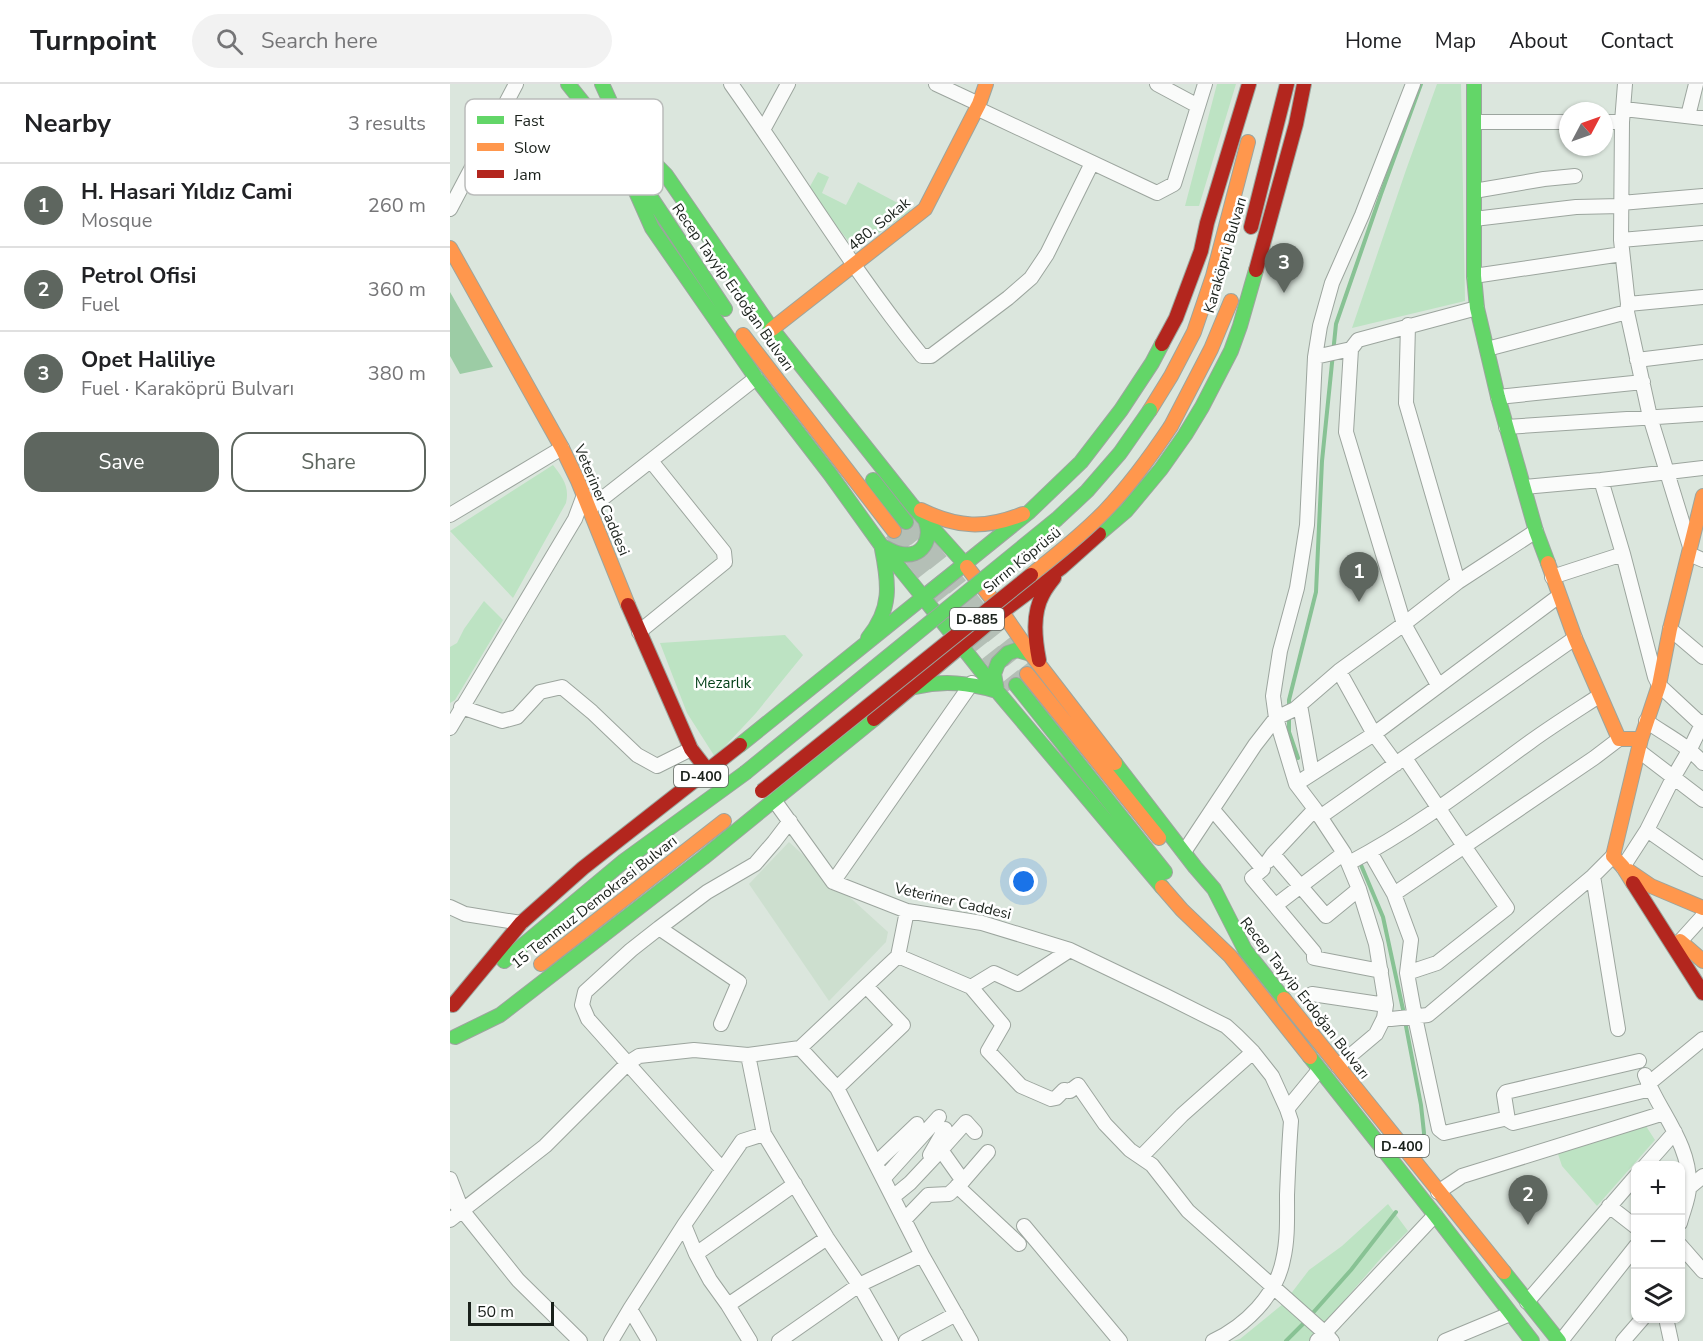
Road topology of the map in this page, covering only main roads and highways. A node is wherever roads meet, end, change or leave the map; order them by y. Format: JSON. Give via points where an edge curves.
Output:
{"nodes":[{"id":1,"x":568,"y":84,"type":"edge"},
{"id":2,"x":577,"y":84,"type":"edge"},
{"id":3,"x":594,"y":84,"type":"edge"},
{"id":4,"x":602,"y":84,"type":"edge"},
{"id":5,"x":986,"y":84,"type":"edge"},
{"id":6,"x":1249,"y":84,"type":"edge"},
{"id":7,"x":1287,"y":84,"type":"edge"},
{"id":8,"x":1304,"y":84,"type":"edge"},
{"id":9,"x":1474,"y":84,"type":"edge"},
{"id":10,"x":582,"y":99,"type":"edge"},
{"id":11,"x":589,"y":99,"type":"edge"},
{"id":12,"x":601,"y":99,"type":"edge"},
{"id":13,"x":607,"y":99,"type":"edge"},
{"id":14,"x":1251,"y":129,"type":"dead end"},
{"id":15,"x":663,"y":173,"type":"edge"},
{"id":16,"x":640,"y":195,"type":"edge"},
{"id":17,"x":655,"y":195,"type":"edge"},
{"id":18,"x":660,"y":195,"type":"edge"},
{"id":19,"x":1248,"y":240,"type":"dead end"},
{"id":20,"x":450,"y":248,"type":"edge"},
{"id":21,"x":1237,"y":285,"type":"dead end"},
{"id":22,"x":772,"y":329,"type":"junction"},
{"id":23,"x":1150,"y":410,"type":"joint"},
{"id":24,"x":1171,"y":426,"type":"joint"},
{"id":25,"x":841,"y":438,"type":"dead end"},
{"id":26,"x":862,"y":465,"type":"dead end"},
{"id":27,"x":1703,"y":496,"type":"edge"},
{"id":28,"x":911,"y":504,"type":"junction"},
{"id":29,"x":1029,"y":512,"type":"junction"},
{"id":30,"x":1700,"y":519,"type":"edge"},
{"id":31,"x":906,"y":522,"type":"tunnel mouth"},
{"id":32,"x":926,"y":522,"type":"junction"},
{"id":33,"x":894,"y":531,"type":"tunnel mouth"},
{"id":34,"x":881,"y":545,"type":"junction"},
{"id":35,"x":964,"y":563,"type":"junction"},
{"id":36,"x":1061,"y":568,"type":"junction"},
{"id":37,"x":923,"y":597,"type":"junction"},
{"id":38,"x":1002,"y":612,"type":"junction"},
{"id":39,"x":962,"y":646,"type":"junction"},
{"id":40,"x":861,"y":648,"type":"junction"},
{"id":41,"x":1031,"y":654,"type":"junction"},
{"id":42,"x":1040,"y":666,"type":"junction"},
{"id":43,"x":1028,"y":674,"type":"tunnel mouth"},
{"id":44,"x":1016,"y":685,"type":"tunnel mouth"},
{"id":45,"x":912,"y":688,"type":"junction"},
{"id":46,"x":997,"y":691,"type":"junction"},
{"id":47,"x":1640,"y":745,"type":"junction"},
{"id":48,"x":708,"y":771,"type":"junction"},
{"id":49,"x":745,"y":773,"type":"joint"},
{"id":50,"x":757,"y":795,"type":"dead end"},
{"id":51,"x":734,"y":813,"type":"dead end"},
{"id":52,"x":1623,"y":867,"type":"junction"},
{"id":53,"x":1703,"y":908,"type":"edge"},
{"id":54,"x":1677,"y":944,"type":"junction"},
{"id":55,"x":1245,"y":950,"type":"junction"},
{"id":56,"x":1230,"y":956,"type":"junction"},
{"id":57,"x":1703,"y":961,"type":"edge"},
{"id":58,"x":531,"y":972,"type":"dead end"},
{"id":59,"x":1703,"y":993,"type":"edge"},
{"id":60,"x":503,"y":995,"type":"dead end"},
{"id":61,"x":452,"y":1006,"type":"edge"},
{"id":62,"x":453,"y":1039,"type":"edge"},
{"id":63,"x":1532,"y":1341,"type":"edge"},
{"id":64,"x":1560,"y":1341,"type":"edge"}],
"edges":[{"from":1,"to":10,"type":"main road"},
{"from":2,"to":11,"type":"main road","name":"Recep Tayyip Erdoğan Bulvarı"},
{"from":3,"to":12,"type":"main road","name":"Recep Tayyip Erdoğan Bulvarı"},
{"from":4,"to":13,"type":"main road"},
{"from":5,"to":22,"type":"main road","name":"480. Sokak","via":[[925,209]]},
{"from":6,"to":29,"type":"main road","via":[[1201,251],[1176,318],[1121,410],[1081,462]]},
{"from":7,"to":19,"type":"main road","name":"Karaköprü Bulvarı"},
{"from":8,"to":36,"type":"main road","via":[[1269,224],[1231,351],[1202,407],[1161,469],[1126,511]]},
{"from":9,"to":47,"type":"main road","via":[[1474,276],[1498,397],[1536,531],[1575,638],[1618,739]]},
{"from":14,"to":23,"type":"main road","name":"Karaköprü Bulvarı","number":"D-885","via":[[1213,276],[1194,332]]},
{"from":15,"to":22,"type":"main road"},
{"from":16,"to":34,"type":"main road","via":[[652,228],[756,378]]},
{"from":17,"to":33,"type":"main road","name":"Recep Tayyip Erdoğan Bulvarı","via":[[751,348]]},
{"from":18,"to":25,"type":"main road","name":"Recep Tayyip Erdoğan Bulvarı"},
{"from":20,"to":48,"type":"main road","name":"Veteriner Caddesi","via":[[562,448],[691,749]]},
{"from":21,"to":24,"type":"main road","name":"Karaköprü Bulvarı","number":"D-885","via":[[1204,366]]},
{"from":22,"to":28,"type":"main road"},
{"from":23,"to":49,"type":"main road","name":"Sırrın Köprüsü","number":"D-885","bridge":true,"via":[[1120,453],[1057,519]]},
{"from":24,"to":50,"type":"main road","name":"Sırrın Köprüsü","number":"D-885","bridge":true,"via":[[1142,468],[1071,543]]},
{"from":26,"to":31,"type":"main road"},
{"from":27,"to":30,"type":"main road"},
{"from":28,"to":29,"type":"main road","via":[[949,523],[970,526],[990,525]]},
{"from":28,"to":32,"type":"main road"},
{"from":29,"to":35,"type":"main road"},
{"from":30,"to":47,"type":"main road"},
{"from":32,"to":34,"type":"main road","via":[[929,533],[921,550],[898,554]]},
{"from":32,"to":35,"type":"main road"},
{"from":34,"to":37,"type":"main road"},
{"from":34,"to":40,"type":"main road","via":[[889,591],[882,619]]},
{"from":35,"to":37,"type":"main road","number":"D-400"},
{"from":35,"to":38,"type":"main road","number":"D-400"},
{"from":36,"to":38,"type":"main road"},
{"from":36,"to":42,"type":"main road","via":[[1043,593],[1036,616],[1034,634]]},
{"from":37,"to":39,"type":"main road"},
{"from":37,"to":40,"type":"main road","number":"D-400"},
{"from":38,"to":39,"type":"main road"},
{"from":38,"to":41,"type":"main road","number":"D-400"},
{"from":39,"to":45,"type":"main road"},
{"from":39,"to":46,"type":"main road"},
{"from":40,"to":48,"type":"main road","number":"D-400"},
{"from":41,"to":42,"type":"main road","number":"D-400"},
{"from":41,"to":46,"type":"main road","via":[[1017,650],[998,663],[994,674]]},
{"from":42,"to":55,"type":"main road","number":"D-400","via":[[1214,889]]},
{"from":43,"to":55,"type":"main road","name":"Recep Tayyip Erdoğan Bulvarı"},
{"from":44,"to":56,"type":"main road"},
{"from":45,"to":46,"type":"main road","via":[[951,681]]},
{"from":45,"to":62,"type":"main road","via":[[500,1015]]},
{"from":46,"to":56,"type":"main road","number":"D-400","via":[[1182,910]]},
{"from":47,"to":52,"type":"main road","via":[[1613,856]]},
{"from":48,"to":61,"type":"main road","number":"D-400","via":[[583,868],[521,923]]},
{"from":49,"to":61,"type":"main road","name":"15 Temmuz Demokrasi Bulvarı","number":"D-885","via":[[624,861]]},
{"from":51,"to":58,"type":"main road","name":"15 Temmuz Demokrasi Bulvarı"},
{"from":52,"to":53,"type":"main road","via":[[1651,886]]},
{"from":52,"to":54,"type":"main road"},
{"from":54,"to":57,"type":"main road"},
{"from":54,"to":59,"type":"main road"},
{"from":55,"to":64,"type":"main road","name":"Recep Tayyip Erdoğan Bulvarı","number":"D-400"},
{"from":56,"to":63,"type":"main road","number":"D-400"},
{"from":60,"to":62,"type":"main road"}]}
